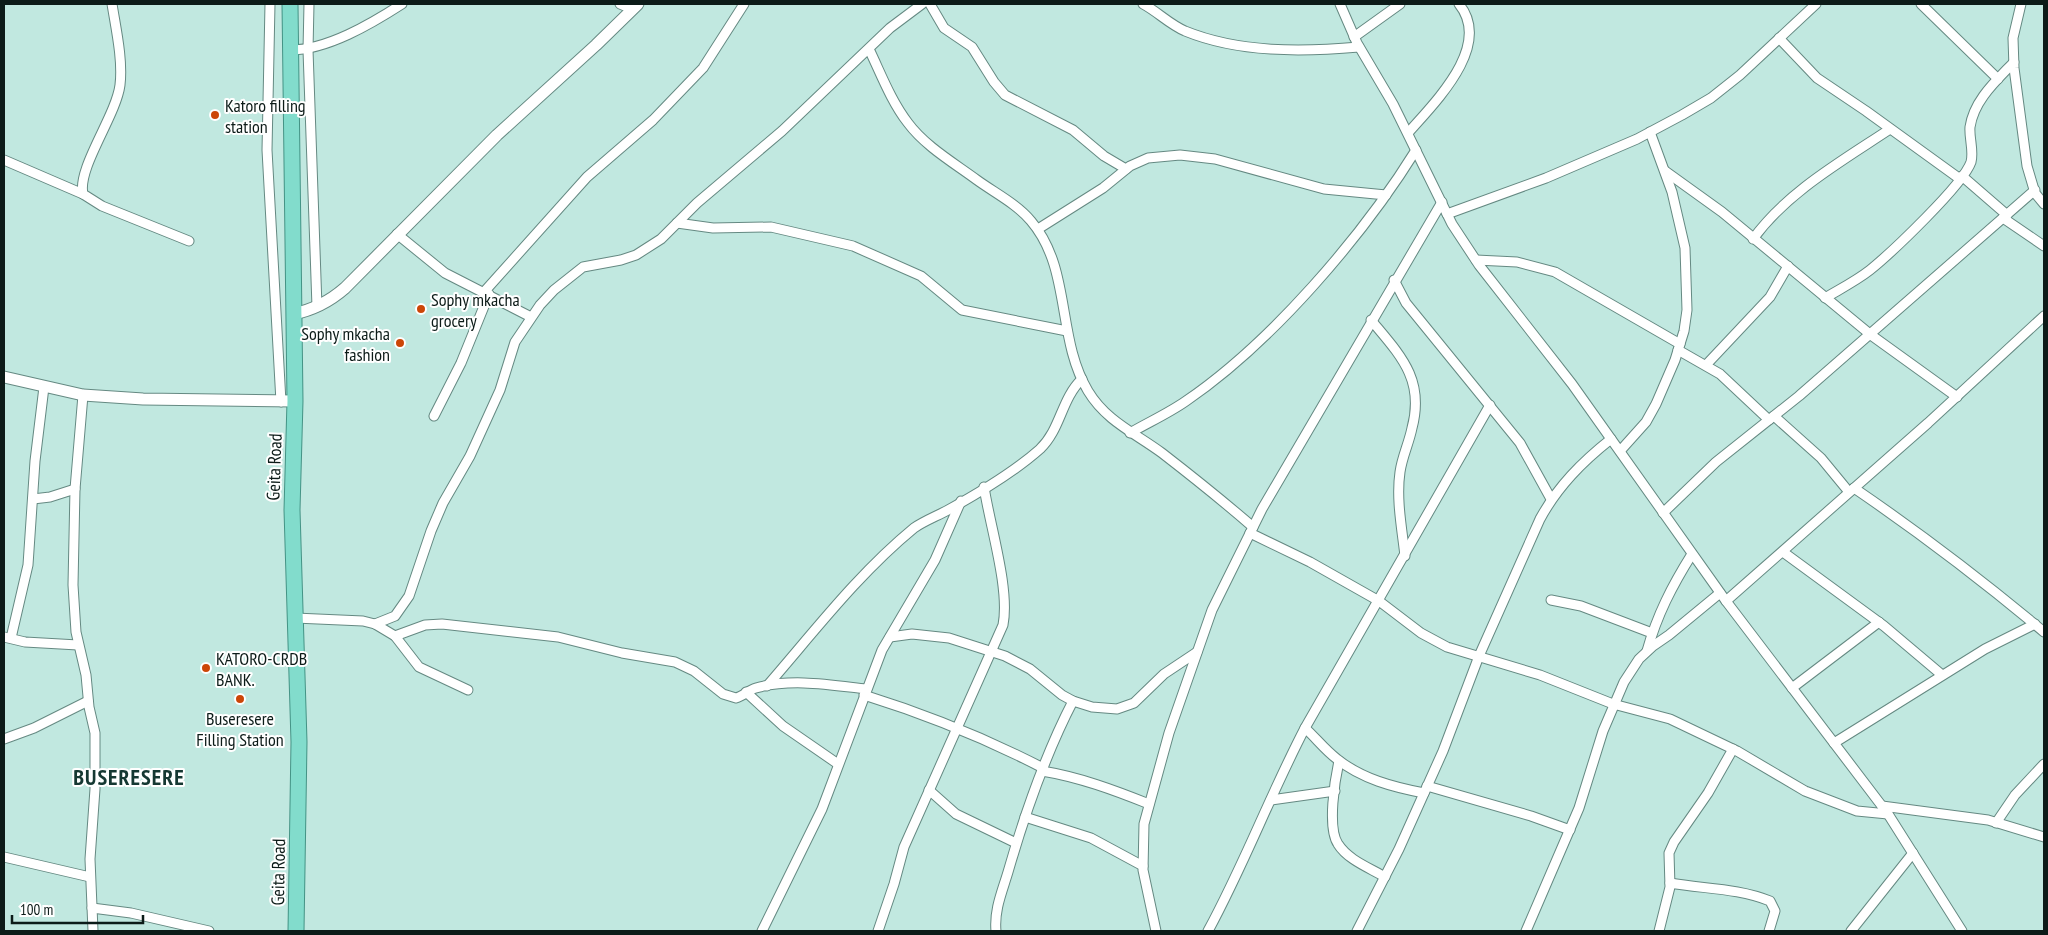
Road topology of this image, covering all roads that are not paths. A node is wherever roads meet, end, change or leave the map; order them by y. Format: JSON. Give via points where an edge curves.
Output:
{"nodes":[{"id":1,"x":112,"y":4,"type":"edge"},
{"id":2,"x":270,"y":4,"type":"edge"},
{"id":3,"x":290,"y":4,"type":"edge"},
{"id":4,"x":309,"y":4,"type":"edge"},
{"id":5,"x":402,"y":4,"type":"edge"},
{"id":6,"x":620,"y":4,"type":"edge"},
{"id":7,"x":744,"y":4,"type":"edge"},
{"id":8,"x":922,"y":4,"type":"edge"},
{"id":9,"x":930,"y":4,"type":"edge"},
{"id":10,"x":1143,"y":4,"type":"edge"},
{"id":11,"x":1340,"y":4,"type":"edge"},
{"id":12,"x":1400,"y":4,"type":"edge"},
{"id":13,"x":1459,"y":4,"type":"edge"},
{"id":14,"x":1816,"y":4,"type":"edge"},
{"id":15,"x":1921,"y":4,"type":"edge"},
{"id":16,"x":2021,"y":4,"type":"edge"},
{"id":17,"x":635,"y":7,"type":"edge"},
{"id":18,"x":1354,"y":36,"type":"junction"},
{"id":19,"x":1779,"y":38,"type":"junction"},
{"id":20,"x":1359,"y":46,"type":"junction"},
{"id":21,"x":869,"y":49,"type":"junction"},
{"id":22,"x":290,"y":50,"type":"junction"},
{"id":23,"x":308,"y":50,"type":"junction"},
{"id":24,"x":2014,"y":62,"type":"junction"},
{"id":25,"x":1998,"y":79,"type":"junction"},
{"id":26,"x":1890,"y":129,"type":"junction"},
{"id":27,"x":1650,"y":132,"type":"junction"},
{"id":28,"x":1408,"y":133,"type":"junction"},
{"id":29,"x":1416,"y":150,"type":"junction"},
{"id":30,"x":4,"y":160,"type":"edge"},
{"id":31,"x":1126,"y":170,"type":"junction"},
{"id":32,"x":1665,"y":171,"type":"junction"},
{"id":33,"x":1961,"y":177,"type":"junction"},
{"id":34,"x":2035,"y":190,"type":"junction"},
{"id":35,"x":83,"y":194,"type":"junction"},
{"id":36,"x":1386,"y":195,"type":"junction"},
{"id":37,"x":1442,"y":202,"type":"junction"},
{"id":38,"x":2044,"y":204,"type":"edge"},
{"id":39,"x":1447,"y":214,"type":"junction"},
{"id":40,"x":2005,"y":216,"type":"junction"},
{"id":41,"x":676,"y":223,"type":"junction"},
{"id":42,"x":1038,"y":230,"type":"junction"},
{"id":43,"x":397,"y":234,"type":"junction"},
{"id":44,"x":1753,"y":239,"type":"junction"},
{"id":45,"x":189,"y":241,"type":"dead end"},
{"id":46,"x":2044,"y":246,"type":"edge"},
{"id":47,"x":1476,"y":260,"type":"junction"},
{"id":48,"x":1788,"y":266,"type":"junction"},
{"id":49,"x":1394,"y":280,"type":"junction"},
{"id":50,"x":486,"y":293,"type":"junction"},
{"id":51,"x":1824,"y":298,"type":"junction"},
{"id":52,"x":317,"y":307,"type":"junction"},
{"id":53,"x":293,"y":314,"type":"junction"},
{"id":54,"x":2044,"y":316,"type":"edge"},
{"id":55,"x":531,"y":317,"type":"junction"},
{"id":56,"x":1371,"y":320,"type":"junction"},
{"id":57,"x":1067,"y":331,"type":"junction"},
{"id":58,"x":1871,"y":335,"type":"junction"},
{"id":59,"x":1679,"y":347,"type":"junction"},
{"id":60,"x":1706,"y":366,"type":"junction"},
{"id":61,"x":4,"y":377,"type":"edge"},
{"id":62,"x":1082,"y":378,"type":"junction"},
{"id":63,"x":44,"y":387,"type":"junction"},
{"id":64,"x":83,"y":395,"type":"junction"},
{"id":65,"x":1957,"y":397,"type":"junction"},
{"id":66,"x":288,"y":402,"type":"junction"},
{"id":67,"x":1490,"y":405,"type":"junction"},
{"id":68,"x":434,"y":416,"type":"dead end"},
{"id":69,"x":1772,"y":418,"type":"junction"},
{"id":70,"x":1130,"y":433,"type":"junction"},
{"id":71,"x":1611,"y":438,"type":"junction"},
{"id":72,"x":1620,"y":452,"type":"junction"},
{"id":73,"x":984,"y":487,"type":"junction"},
{"id":74,"x":75,"y":489,"type":"junction"},
{"id":75,"x":1852,"y":490,"type":"junction"},
{"id":76,"x":33,"y":499,"type":"junction"},
{"id":77,"x":1551,"y":499,"type":"junction"},
{"id":78,"x":961,"y":502,"type":"junction"},
{"id":79,"x":1663,"y":513,"type":"junction"},
{"id":80,"x":1251,"y":530,"type":"junction"},
{"id":81,"x":1782,"y":552,"type":"junction"},
{"id":82,"x":1692,"y":554,"type":"junction"},
{"id":83,"x":1405,"y":556,"type":"junction"},
{"id":84,"x":1720,"y":593,"type":"junction"},
{"id":85,"x":1551,"y":600,"type":"dead end"},
{"id":86,"x":1379,"y":601,"type":"junction"},
{"id":87,"x":1726,"y":601,"type":"junction"},
{"id":88,"x":295,"y":618,"type":"junction"},
{"id":89,"x":1879,"y":622,"type":"junction"},
{"id":90,"x":375,"y":624,"type":"junction"},
{"id":91,"x":2035,"y":624,"type":"junction"},
{"id":92,"x":2044,"y":632,"type":"edge"},
{"id":93,"x":1652,"y":633,"type":"junction"},
{"id":94,"x":395,"y":636,"type":"junction"},
{"id":95,"x":8,"y":637,"type":"edge"},
{"id":96,"x":890,"y":637,"type":"junction"},
{"id":97,"x":78,"y":645,"type":"junction"},
{"id":98,"x":990,"y":651,"type":"junction"},
{"id":99,"x":1197,"y":652,"type":"junction"},
{"id":100,"x":1647,"y":652,"type":"junction"},
{"id":101,"x":1479,"y":656,"type":"junction"},
{"id":102,"x":1942,"y":675,"type":"junction"},
{"id":103,"x":766,"y":686,"type":"junction"},
{"id":104,"x":1792,"y":688,"type":"junction"},
{"id":105,"x":468,"y":690,"type":"dead end"},
{"id":106,"x":746,"y":692,"type":"junction"},
{"id":107,"x":865,"y":692,"type":"junction"},
{"id":108,"x":88,"y":701,"type":"junction"},
{"id":109,"x":1073,"y":701,"type":"junction"},
{"id":110,"x":1613,"y":704,"type":"junction"},
{"id":111,"x":1305,"y":728,"type":"junction"},
{"id":112,"x":956,"y":729,"type":"junction"},
{"id":113,"x":4,"y":739,"type":"edge"},
{"id":114,"x":1834,"y":743,"type":"junction"},
{"id":115,"x":1733,"y":749,"type":"junction"},
{"id":116,"x":1339,"y":761,"type":"junction"},
{"id":117,"x":838,"y":764,"type":"junction"},
{"id":118,"x":2044,"y":764,"type":"edge"},
{"id":119,"x":1042,"y":769,"type":"junction"},
{"id":120,"x":1426,"y":789,"type":"junction"},
{"id":121,"x":929,"y":790,"type":"junction"},
{"id":122,"x":1335,"y":791,"type":"junction"},
{"id":123,"x":1271,"y":800,"type":"junction"},
{"id":124,"x":1148,"y":804,"type":"junction"},
{"id":125,"x":1882,"y":806,"type":"junction"},
{"id":126,"x":1888,"y":814,"type":"junction"},
{"id":127,"x":1025,"y":817,"type":"junction"},
{"id":128,"x":1996,"y":823,"type":"junction"},
{"id":129,"x":1570,"y":830,"type":"junction"},
{"id":130,"x":2044,"y":837,"type":"edge"},
{"id":131,"x":1016,"y":843,"type":"junction"},
{"id":132,"x":1913,"y":853,"type":"junction"},
{"id":133,"x":4,"y":857,"type":"edge"},
{"id":134,"x":1143,"y":866,"type":"junction"},
{"id":135,"x":90,"y":877,"type":"junction"},
{"id":136,"x":1385,"y":877,"type":"junction"},
{"id":137,"x":1670,"y":883,"type":"junction"},
{"id":138,"x":92,"y":908,"type":"junction"},
{"id":139,"x":93,"y":931,"type":"edge"},
{"id":140,"x":209,"y":931,"type":"edge"},
{"id":141,"x":296,"y":931,"type":"edge"},
{"id":142,"x":762,"y":931,"type":"edge"},
{"id":143,"x":878,"y":931,"type":"edge"},
{"id":144,"x":996,"y":931,"type":"edge"},
{"id":145,"x":1156,"y":931,"type":"edge"},
{"id":146,"x":1208,"y":931,"type":"edge"},
{"id":147,"x":1357,"y":931,"type":"edge"},
{"id":148,"x":1526,"y":931,"type":"edge"},
{"id":149,"x":1659,"y":931,"type":"edge"},
{"id":150,"x":1769,"y":931,"type":"edge"},
{"id":151,"x":1851,"y":931,"type":"edge"},
{"id":152,"x":1962,"y":931,"type":"edge"}],
"edges":[{"from":1,"to":35,"type":"street","via":[[120,57],[120,85],[112,113],[84,176]]},
{"from":2,"to":66,"type":"street","via":[[267,150]]},
{"from":3,"to":22,"type":"highway","name":"Geita Road"},
{"from":4,"to":23,"type":"street"},
{"from":5,"to":23,"type":"street","via":[[334,42]]},
{"from":6,"to":17,"type":"street"},
{"from":7,"to":50,"type":"street","via":[[703,68],[653,120],[587,177]]},
{"from":8,"to":21,"type":"street"},
{"from":9,"to":31,"type":"street","via":[[944,28],[972,47],[1005,95],[1072,130]]},
{"from":10,"to":20,"type":"street","via":[[1184,30],[1242,46],[1283,50]]},
{"from":11,"to":18,"type":"street"},
{"from":12,"to":18,"type":"street"},
{"from":13,"to":28,"type":"street","via":[[1470,24],[1471,35],[1465,56],[1442,93]]},
{"from":14,"to":19,"type":"street"},
{"from":15,"to":25,"type":"street"},
{"from":16,"to":24,"type":"street","via":[[2013,38]]},
{"from":17,"to":43,"type":"street","via":[[497,135]]},
{"from":18,"to":20,"type":"street"},
{"from":19,"to":26,"type":"street","via":[[1817,78]]},
{"from":19,"to":27,"type":"street","via":[[1711,98]]},
{"from":20,"to":28,"type":"street"},
{"from":21,"to":41,"type":"street","via":[[782,131]]},
{"from":21,"to":42,"type":"street","via":[[908,124],[941,154],[1015,206]]},
{"from":22,"to":23,"type":"street"},
{"from":22,"to":53,"type":"highway","name":"Geita Road"},
{"from":23,"to":52,"type":"street"},
{"from":24,"to":25,"type":"street"},
{"from":24,"to":34,"type":"street","via":[[2027,166]]},
{"from":25,"to":33,"type":"street","via":[[1977,107],[1970,127],[1971,162]]},
{"from":26,"to":33,"type":"street"},
{"from":26,"to":44,"type":"street","via":[[1796,195],[1772,215]]},
{"from":27,"to":32,"type":"street"},
{"from":27,"to":39,"type":"street","via":[[1546,178]]},
{"from":28,"to":29,"type":"street"},
{"from":29,"to":36,"type":"street"},
{"from":29,"to":37,"type":"street"},
{"from":30,"to":35,"type":"street"},
{"from":31,"to":36,"type":"street","via":[[1148,158],[1180,155],[1215,159],[1324,189]]},
{"from":31,"to":42,"type":"street"},
{"from":32,"to":44,"type":"street"},
{"from":32,"to":59,"type":"street","via":[[1685,248],[1687,310]]},
{"from":33,"to":40,"type":"street"},
{"from":33,"to":51,"type":"street","via":[[1941,202],[1870,270]]},
{"from":34,"to":38,"type":"street"},
{"from":34,"to":40,"type":"street"},
{"from":35,"to":45,"type":"street","via":[[102,206]]},
{"from":36,"to":70,"type":"street","via":[[1323,273],[1254,344],[1186,401]]},
{"from":37,"to":39,"type":"street"},
{"from":37,"to":49,"type":"street"},
{"from":39,"to":47,"type":"street"},
{"from":40,"to":46,"type":"street"},
{"from":40,"to":58,"type":"street"},
{"from":41,"to":55,"type":"street","via":[[661,239],[636,255],[583,267],[554,290]]},
{"from":41,"to":57,"type":"street","via":[[713,228],[771,227],[853,246],[921,276],[962,310]]},
{"from":42,"to":57,"type":"street","via":[[1060,280]]},
{"from":43,"to":50,"type":"street","via":[[445,273]]},
{"from":43,"to":52,"type":"street","via":[[345,288]]},
{"from":44,"to":48,"type":"street"},
{"from":47,"to":59,"type":"street","via":[[1517,262],[1555,272]]},
{"from":47,"to":71,"type":"street"},
{"from":48,"to":51,"type":"street"},
{"from":48,"to":60,"type":"street","via":[[1764,304]]},
{"from":49,"to":56,"type":"street"},
{"from":49,"to":67,"type":"street","via":[[1406,303]]},
{"from":50,"to":55,"type":"street"},
{"from":50,"to":68,"type":"street","via":[[461,363]]},
{"from":51,"to":58,"type":"street"},
{"from":52,"to":53,"type":"street"},
{"from":53,"to":66,"type":"highway","name":"Geita Road"},
{"from":54,"to":65,"type":"street"},
{"from":55,"to":90,"type":"street","via":[[516,342],[500,390],[470,456],[443,503],[409,596],[395,616]]},
{"from":56,"to":80,"type":"street"},
{"from":56,"to":83,"type":"street","via":[[1405,361],[1416,387],[1412,428],[1399,473]]},
{"from":57,"to":62,"type":"street"},
{"from":58,"to":65,"type":"street"},
{"from":58,"to":69,"type":"street"},
{"from":59,"to":60,"type":"street"},
{"from":59,"to":72,"type":"street","via":[[1646,422]]},
{"from":60,"to":69,"type":"street"},
{"from":61,"to":63,"type":"street"},
{"from":62,"to":70,"type":"street","via":[[1104,412]]},
{"from":62,"to":73,"type":"street","via":[[1073,387],[1058,424],[1041,448],[1006,475]]},
{"from":63,"to":64,"type":"street"},
{"from":63,"to":76,"type":"street"},
{"from":64,"to":66,"type":"street"},
{"from":64,"to":74,"type":"street"},
{"from":65,"to":75,"type":"street"},
{"from":66,"to":88,"type":"highway","name":"Geita Road"},
{"from":67,"to":77,"type":"street","via":[[1520,443]]},
{"from":67,"to":83,"type":"street"},
{"from":69,"to":75,"type":"street","via":[[1821,458]]},
{"from":69,"to":79,"type":"street","via":[[1716,462]]},
{"from":70,"to":80,"type":"street","via":[[1160,451],[1220,498]]},
{"from":71,"to":72,"type":"street"},
{"from":71,"to":77,"type":"street","via":[[1582,463]]},
{"from":72,"to":79,"type":"street"},
{"from":73,"to":78,"type":"street"},
{"from":73,"to":98,"type":"street","via":[[1005,613],[1003,625]]},
{"from":74,"to":76,"type":"street"},
{"from":74,"to":97,"type":"street","via":[[73,585]]},
{"from":75,"to":81,"type":"street"},
{"from":75,"to":91,"type":"street","via":[[1914,530]]},
{"from":76,"to":95,"type":"street","via":[[28,566]]},
{"from":77,"to":101,"type":"street"},
{"from":78,"to":96,"type":"street","via":[[934,560]]},
{"from":78,"to":103,"type":"street","via":[[916,527],[868,569]]},
{"from":79,"to":82,"type":"street"},
{"from":80,"to":86,"type":"street"},
{"from":80,"to":99,"type":"street","via":[[1212,610]]},
{"from":81,"to":87,"type":"street"},
{"from":81,"to":89,"type":"street"},
{"from":82,"to":84,"type":"street"},
{"from":82,"to":93,"type":"street","via":[[1668,593]]},
{"from":83,"to":86,"type":"street"},
{"from":84,"to":87,"type":"street"},
{"from":84,"to":100,"type":"street"},
{"from":85,"to":93,"type":"street","via":[[1581,606]]},
{"from":86,"to":101,"type":"street","via":[[1421,633],[1447,647]]},
{"from":86,"to":111,"type":"street"},
{"from":87,"to":104,"type":"street"},
{"from":88,"to":90,"type":"street"},
{"from":88,"to":141,"type":"highway","name":"Geita Road","via":[[300,742]]},
{"from":89,"to":102,"type":"street"},
{"from":89,"to":104,"type":"street"},
{"from":90,"to":94,"type":"street"},
{"from":91,"to":92,"type":"street"},
{"from":91,"to":102,"type":"street"},
{"from":93,"to":100,"type":"street"},
{"from":94,"to":105,"type":"street","via":[[419,667]]},
{"from":94,"to":106,"type":"street","via":[[425,625],[442,624],[558,637],[675,662],[694,671],[730,697],[736,698]]},
{"from":95,"to":97,"type":"street","via":[[52,645]]},
{"from":96,"to":98,"type":"street","via":[[931,635]]},
{"from":96,"to":107,"type":"street"},
{"from":97,"to":108,"type":"street","via":[[86,675]]},
{"from":98,"to":109,"type":"street","via":[[1030,669]]},
{"from":98,"to":112,"type":"street"},
{"from":99,"to":109,"type":"street","via":[[1176,665],[1127,707],[1092,708]]},
{"from":99,"to":124,"type":"street"},
{"from":100,"to":110,"type":"street","via":[[1624,682]]},
{"from":101,"to":110,"type":"street","via":[[1540,675]]},
{"from":101,"to":120,"type":"street"},
{"from":102,"to":114,"type":"street"},
{"from":103,"to":106,"type":"street"},
{"from":103,"to":107,"type":"street","via":[[829,684]]},
{"from":104,"to":114,"type":"street"},
{"from":106,"to":117,"type":"street","via":[[783,726]]},
{"from":107,"to":112,"type":"street"},
{"from":107,"to":117,"type":"street"},
{"from":108,"to":113,"type":"street"},
{"from":108,"to":135,"type":"street","via":[[95,733],[96,764]]},
{"from":109,"to":119,"type":"street"},
{"from":110,"to":115,"type":"street","via":[[1670,719]]},
{"from":110,"to":129,"type":"street"},
{"from":111,"to":116,"type":"street"},
{"from":111,"to":123,"type":"street"},
{"from":112,"to":119,"type":"street","via":[[990,742]]},
{"from":112,"to":121,"type":"street"},
{"from":114,"to":125,"type":"street"},
{"from":115,"to":126,"type":"street","via":[[1819,796],[1857,810]]},
{"from":115,"to":137,"type":"street","via":[[1674,842],[1669,853]]},
{"from":116,"to":120,"type":"street","via":[[1394,787]]},
{"from":116,"to":122,"type":"street"},
{"from":117,"to":142,"type":"street","via":[[807,843]]},
{"from":118,"to":128,"type":"street"},
{"from":119,"to":124,"type":"street","via":[[1105,787]]},
{"from":119,"to":127,"type":"street"},
{"from":120,"to":129,"type":"street","via":[[1532,816]]},
{"from":120,"to":136,"type":"street"},
{"from":121,"to":131,"type":"street","via":[[956,814]]},
{"from":121,"to":143,"type":"street","via":[[904,847]]},
{"from":122,"to":123,"type":"street"},
{"from":122,"to":136,"type":"street","via":[[1333,827],[1338,845],[1358,862]]},
{"from":123,"to":146,"type":"street"},
{"from":124,"to":134,"type":"street","via":[[1142,841]]},
{"from":125,"to":126,"type":"street"},
{"from":125,"to":128,"type":"street"},
{"from":126,"to":132,"type":"street"},
{"from":127,"to":131,"type":"street"},
{"from":127,"to":134,"type":"street","via":[[1091,838]]},
{"from":128,"to":130,"type":"street"},
{"from":129,"to":148,"type":"street"},
{"from":131,"to":144,"type":"street","via":[[996,911]]},
{"from":132,"to":151,"type":"street"},
{"from":132,"to":152,"type":"street"},
{"from":133,"to":135,"type":"street"},
{"from":134,"to":145,"type":"street"},
{"from":135,"to":138,"type":"street"},
{"from":136,"to":147,"type":"street"},
{"from":137,"to":149,"type":"street"},
{"from":137,"to":150,"type":"street","via":[[1721,888],[1770,901],[1776,911]]},
{"from":138,"to":139,"type":"street"},
{"from":138,"to":140,"type":"street","via":[[131,913]]}]}
